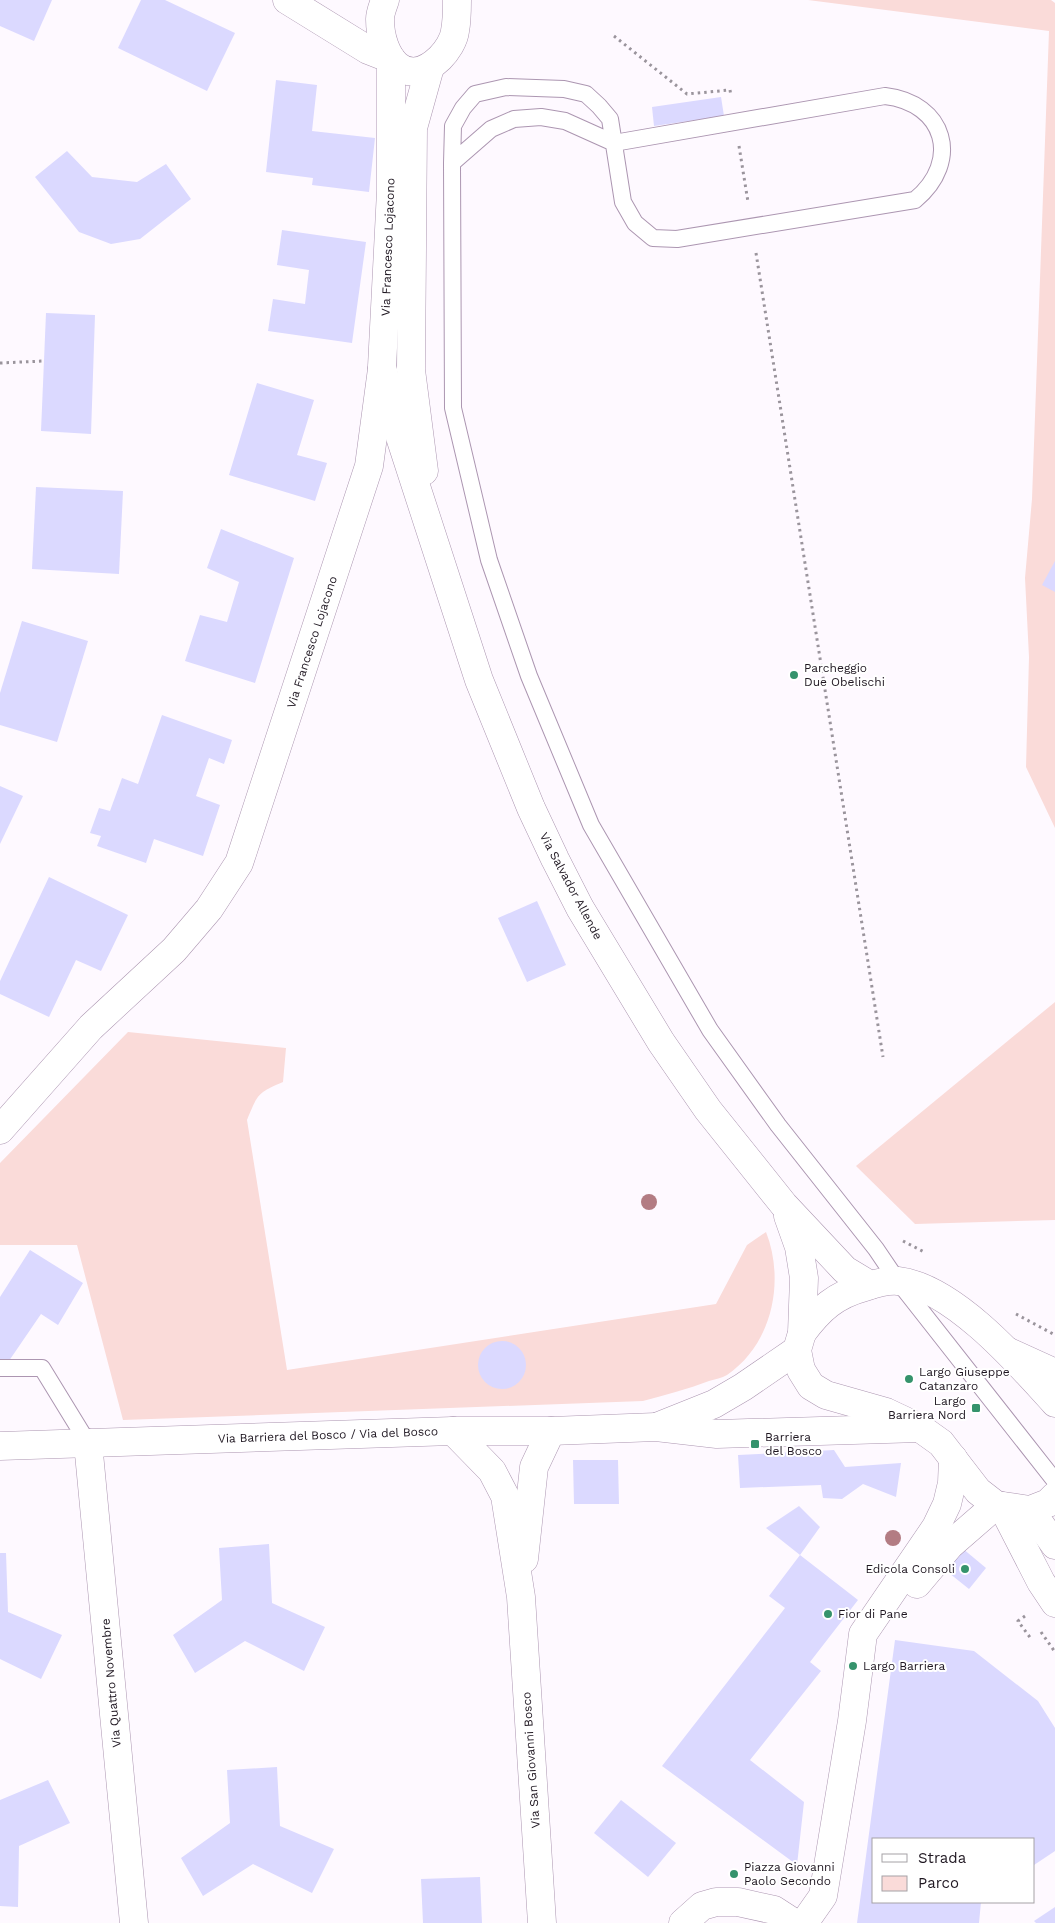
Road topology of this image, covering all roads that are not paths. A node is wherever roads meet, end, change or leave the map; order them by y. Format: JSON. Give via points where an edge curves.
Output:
{"nodes":[{"id":1,"x":287,"y":0,"type":"edge"},
{"id":2,"x":385,"y":0,"type":"edge"},
{"id":3,"x":457,"y":0,"type":"edge"},
{"id":4,"x":391,"y":59,"type":"junction"},
{"id":5,"x":430,"y":67,"type":"junction"},
{"id":6,"x":614,"y":143,"type":"junction"},
{"id":7,"x":452,"y":163,"type":"junction"},
{"id":8,"x":382,"y":367,"type":"junction"},
{"id":9,"x":431,"y":529,"type":"junction"},
{"id":10,"x":0,"y":1130,"type":"edge"},
{"id":11,"x":784,"y":1205,"type":"junction"},
{"id":12,"x":897,"y":1280,"type":"junction"},
{"id":13,"x":870,"y":1285,"type":"junction"},
{"id":14,"x":800,"y":1341,"type":"junction"},
{"id":15,"x":1009,"y":1352,"type":"junction"},
{"id":16,"x":0,"y":1368,"type":"edge"},
{"id":17,"x":1055,"y":1373,"type":"edge"},
{"id":18,"x":1055,"y":1403,"type":"edge"},
{"id":19,"x":656,"y":1427,"type":"junction"},
{"id":20,"x":920,"y":1428,"type":"junction"},
{"id":21,"x":454,"y":1431,"type":"junction"},
{"id":22,"x":551,"y":1431,"type":"junction"},
{"id":23,"x":88,"y":1443,"type":"junction"},
{"id":24,"x":0,"y":1446,"type":"edge"},
{"id":25,"x":953,"y":1458,"type":"junction"},
{"id":26,"x":1055,"y":1481,"type":"edge"},
{"id":27,"x":1055,"y":1496,"type":"edge"},
{"id":28,"x":999,"y":1506,"type":"junction"},
{"id":29,"x":1030,"y":1510,"type":"junction"},
{"id":30,"x":1055,"y":1545,"type":"edge"},
{"id":31,"x":521,"y":1598,"type":"junction"},
{"id":32,"x":1055,"y":1603,"type":"edge"},
{"id":33,"x":852,"y":1721,"type":"junction"},
{"id":34,"x":736,"y":1913,"type":"edge"},
{"id":35,"x":134,"y":1923,"type":"edge"},
{"id":36,"x":542,"y":1923,"type":"edge"},
{"id":37,"x":683,"y":1923,"type":"edge"},
{"id":38,"x":794,"y":1923,"type":"edge"},
{"id":39,"x":804,"y":1923,"type":"edge"}],
"edges":[{"from":1,"to":4,"type":"main road","via":[[368,50]]},
{"from":2,"to":4,"type":"main road","via":[[380,16],[382,41]]},
{"from":3,"to":5,"type":"main road","via":[[455,33],[446,52]]},
{"from":4,"to":5,"type":"main road","via":[[402,70],[416,73]]},
{"from":4,"to":8,"type":"main road","name":"Via Francesco Lojacono","via":[[391,191]]},
{"from":5,"to":9,"type":"main road","name":"Via Francesco Lojacono","via":[[413,128],[411,370]]},
{"from":6,"to":6,"type":"lane","via":[[885,96],[916,104],[928,115],[942,144],[942,161],[937,176],[915,200],[677,239],[653,238],[635,223],[623,202]]},
{"from":6,"to":7,"type":"lane","via":[[565,120],[541,117],[514,119],[491,128]]},
{"from":6,"to":7,"type":"lane","via":[[610,120],[586,94],[564,89],[506,87],[475,94],[462,108],[454,126]]},
{"from":7,"to":12,"type":"lane","via":[[453,408],[489,560],[529,676],[592,825],[710,1030]]},
{"from":8,"to":9,"type":"main road","via":[[400,437]]},
{"from":8,"to":10,"type":"main road","name":"Via Francesco Lojacono","via":[[369,466],[239,863],[209,909],[174,950],[91,1027]]},
{"from":9,"to":11,"type":"main road","name":"Via Salvador Allende","via":[[479,680],[531,808],[580,908],[661,1042],[708,1110]]},
{"from":11,"to":13,"type":"main road","via":[[845,1270]]},
{"from":11,"to":14,"type":"main road","via":[[799,1247],[804,1278]]},
{"from":12,"to":13,"type":"main road"},
{"from":12,"to":15,"type":"main road","via":[[950,1301]]},
{"from":12,"to":26,"type":"lane"},
{"from":13,"to":14,"type":"main road","via":[[836,1298],[817,1314]]},
{"from":14,"to":19,"type":"main road","via":[[743,1387],[714,1404]]},
{"from":14,"to":20,"type":"main road","via":[[801,1370],[811,1386],[826,1395],[886,1412]]},
{"from":15,"to":17,"type":"main road"},
{"from":15,"to":18,"type":"main road"},
{"from":16,"to":23,"type":"lane","via":[[42,1368]]},
{"from":19,"to":20,"type":"main road","via":[[717,1434]]},
{"from":19,"to":22,"type":"main road","name":"Via Barriera del Bosco / Via del Bosco"},
{"from":20,"to":25,"type":"main road","via":[[941,1443]]},
{"from":21,"to":22,"type":"main road","name":"Via Barriera del Bosco / Via del Bosco"},
{"from":21,"to":23,"type":"main road","name":"Via Barriera del Bosco / Via del Bosco"},
{"from":21,"to":31,"type":"main road","via":[[492,1471],[505,1496]]},
{"from":22,"to":31,"type":"main road","via":[[534,1467]]},
{"from":23,"to":24,"type":"main road","name":"Via Barriera del Bosco / Via del Bosco"},
{"from":23,"to":35,"type":"main road","name":"Via Quattro Novembre"},
{"from":25,"to":28,"type":"main road","via":[[978,1490]]},
{"from":25,"to":33,"type":"main road","via":[[948,1504],[936,1527],[863,1634]]},
{"from":27,"to":29,"type":"main road","via":[[1048,1504]]},
{"from":28,"to":29,"type":"main road"},
{"from":28,"to":32,"type":"main road"},
{"from":28,"to":33,"type":"main road","via":[[950,1545],[878,1634]]},
{"from":29,"to":30,"type":"main road"},
{"from":31,"to":36,"type":"main road","name":"Via San Giovanni Bosco"},
{"from":33,"to":39,"type":"main road","via":[[823,1896]]},
{"from":34,"to":37,"type":"main road","via":[[716,1902],[702,1906]]},
{"from":34,"to":38,"type":"main road","via":[[774,1910]]}]}
